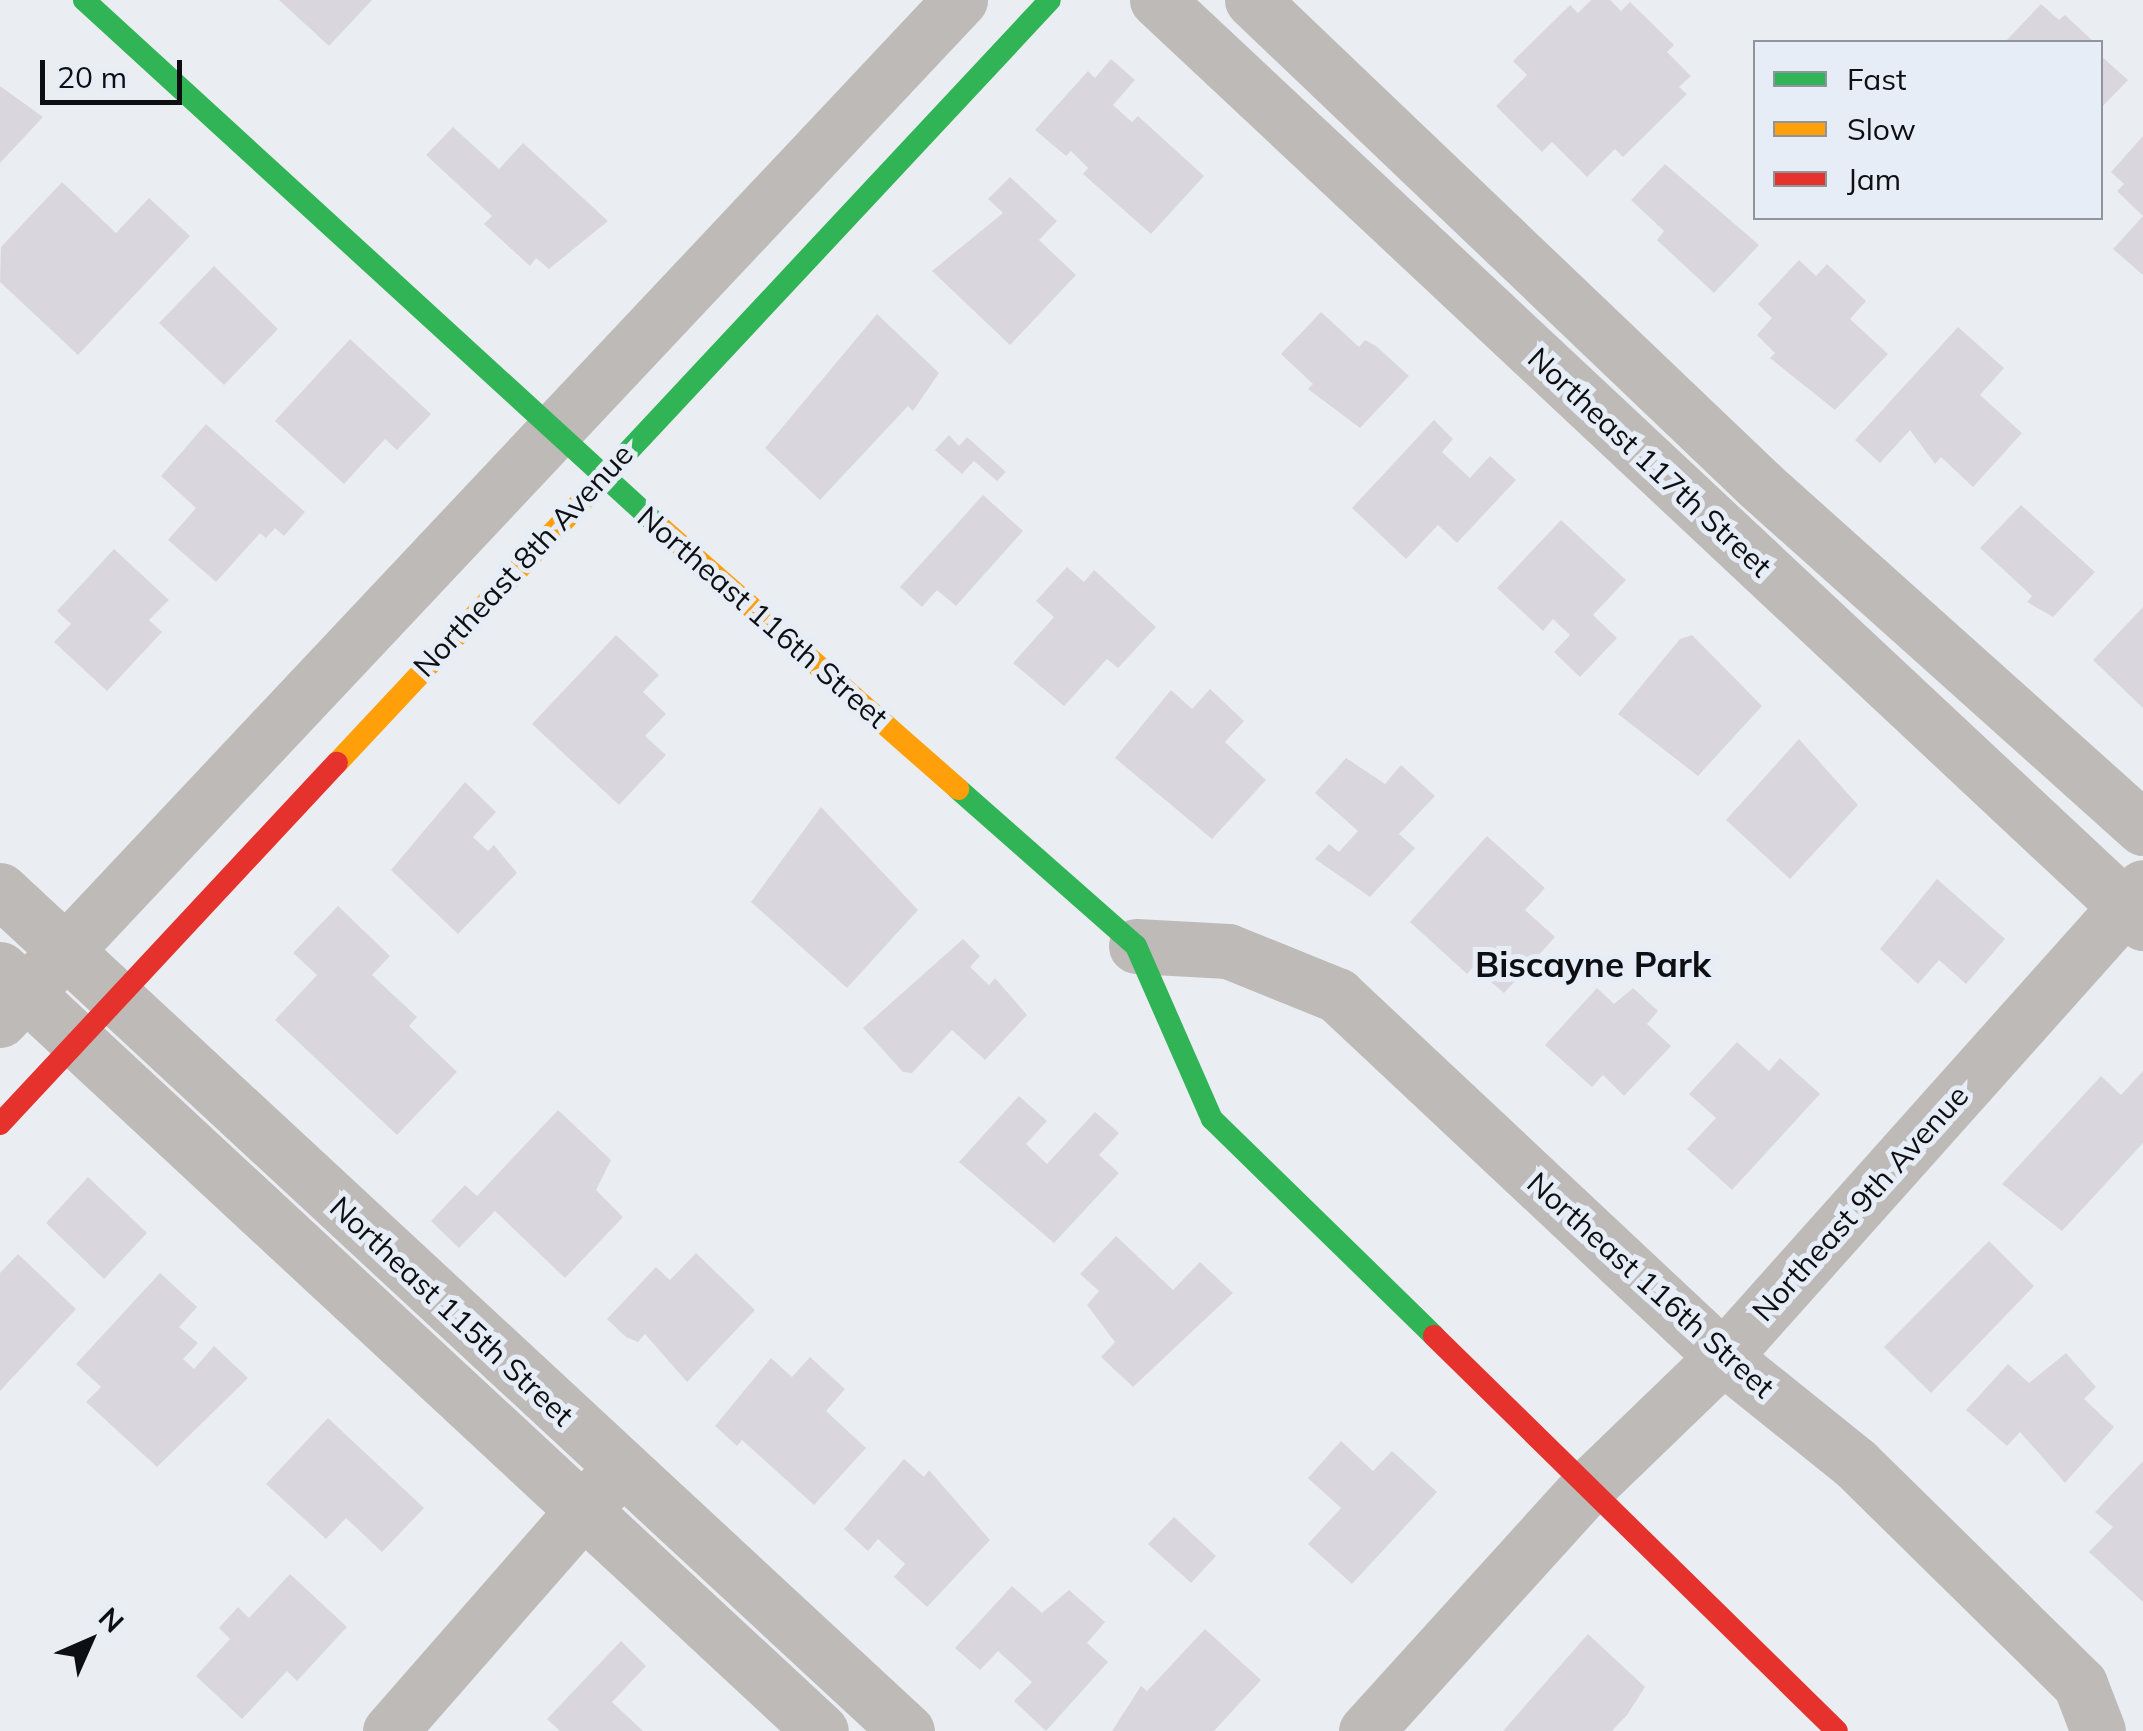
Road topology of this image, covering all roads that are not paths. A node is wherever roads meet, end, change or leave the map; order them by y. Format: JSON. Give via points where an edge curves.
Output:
{"nodes":[{"id":1,"x":84,"y":0,"type":"edge"},
{"id":2,"x":960,"y":0,"type":"edge"},
{"id":3,"x":1050,"y":0,"type":"edge"},
{"id":4,"x":1157,"y":0,"type":"edge"},
{"id":5,"x":1252,"y":0,"type":"edge"},
{"id":6,"x":555,"y":433,"type":"junction"},
{"id":7,"x":601,"y":475,"type":"junction"},
{"id":8,"x":2143,"y":828,"type":"edge"},
{"id":9,"x":0,"y":890,"type":"edge"},
{"id":10,"x":2137,"y":905,"type":"edge"},
{"id":11,"x":1136,"y":946,"type":"junction"},
{"id":12,"x":66,"y":950,"type":"junction"},
{"id":13,"x":8,"y":994,"type":"edge"},
{"id":14,"x":115,"y":1000,"type":"junction"},
{"id":15,"x":74,"y":1043,"type":"junction"},
{"id":16,"x":0,"y":1124,"type":"edge"},
{"id":17,"x":1723,"y":1357,"type":"junction"},
{"id":18,"x":620,"y":1467,"type":"junction"},
{"id":19,"x":1584,"y":1491,"type":"junction"},
{"id":20,"x":584,"y":1511,"type":"junction"},
{"id":21,"x":390,"y":1731,"type":"edge"},
{"id":22,"x":821,"y":1731,"type":"edge"},
{"id":23,"x":907,"y":1731,"type":"edge"},
{"id":24,"x":1366,"y":1731,"type":"edge"},
{"id":25,"x":1837,"y":1731,"type":"edge"},
{"id":26,"x":2098,"y":1731,"type":"edge"}],
"edges":[{"from":1,"to":6,"type":"street","name":"Northeast 116th Street"},
{"from":2,"to":6,"type":"street"},
{"from":3,"to":7,"type":"street","name":"Northeast 8th Avenue"},
{"from":4,"to":10,"type":"street","name":"Northeast 117th Street"},
{"from":5,"to":8,"type":"street","name":"Northeast 117th Street","via":[[1760,485]]},
{"from":6,"to":7,"type":"street","name":"Northeast 116th Street"},
{"from":6,"to":12,"type":"street"},
{"from":7,"to":11,"type":"street","name":"Northeast 116th Street"},
{"from":7,"to":14,"type":"street","name":"Northeast 8th Avenue"},
{"from":9,"to":12,"type":"street","name":"Northeast 115th Street"},
{"from":10,"to":17,"type":"street","name":"Northeast 9th Avenue"},
{"from":11,"to":17,"type":"street","name":"Northeast 116th Street","via":[[1228,951],[1337,995]]},
{"from":11,"to":19,"type":"street","name":"Northeast 116th Street","via":[[1212,1119]]},
{"from":12,"to":13,"type":"street"},
{"from":12,"to":14,"type":"street","name":"Northeast 115th Street"},
{"from":13,"to":15,"type":"street","name":"Northeast 115th Street"},
{"from":14,"to":15,"type":"street","name":"Northeast 8th Avenue"},
{"from":14,"to":18,"type":"street","name":"Northeast 115th Street"},
{"from":15,"to":16,"type":"street","name":"Northeast 8th Avenue"},
{"from":15,"to":20,"type":"street","name":"Northeast 115th Street"},
{"from":17,"to":19,"type":"street","name":"Northeast 9th Avenue"},
{"from":17,"to":26,"type":"street","name":"Northeast 116th Street","via":[[1856,1464],[2080,1684]]},
{"from":18,"to":20,"type":"street"},
{"from":18,"to":23,"type":"street","name":"Northeast 115th Street"},
{"from":19,"to":24,"type":"street","name":"Northeast 9th Avenue"},
{"from":19,"to":25,"type":"street","name":"Northeast 116th Street"},
{"from":20,"to":21,"type":"street"},
{"from":20,"to":22,"type":"street","name":"Northeast 115th Street"}]}
